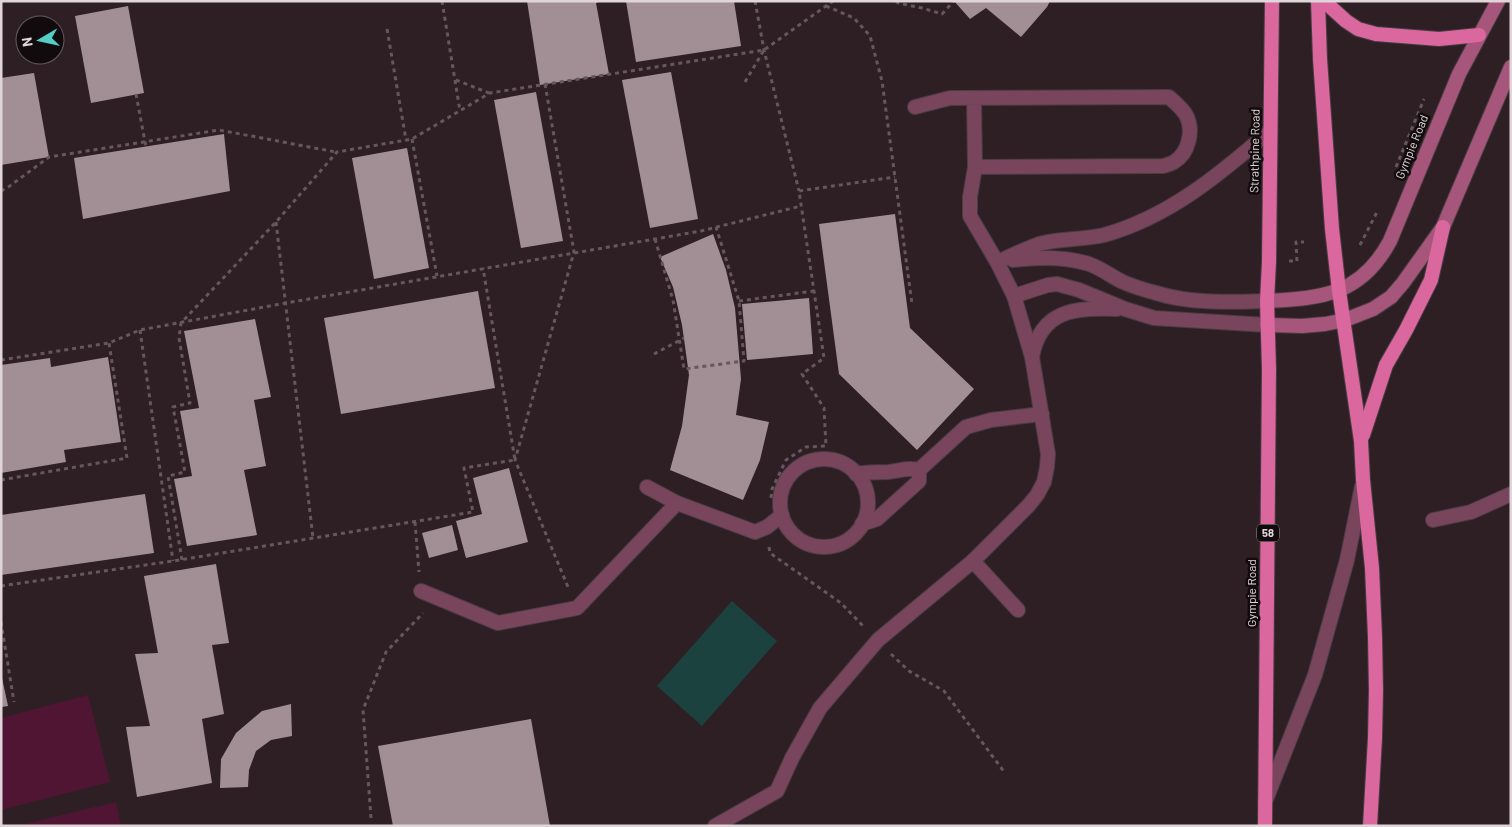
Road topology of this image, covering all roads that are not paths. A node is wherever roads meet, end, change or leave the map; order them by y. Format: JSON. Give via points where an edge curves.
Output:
{"nodes":[{"id":1,"x":1272,"y":1,"type":"edge"},
{"id":2,"x":1318,"y":1,"type":"edge"},
{"id":3,"x":1324,"y":1,"type":"edge"},
{"id":4,"x":1498,"y":1,"type":"edge"},
{"id":5,"x":1479,"y":35,"type":"junction"},
{"id":6,"x":1511,"y":68,"type":"edge"},
{"id":7,"x":974,"y":99,"type":"junction"},
{"id":8,"x":915,"y":108,"type":"dead end"},
{"id":9,"x":1270,"y":131,"type":"junction"},
{"id":10,"x":975,"y":167,"type":"junction"},
{"id":11,"x":1443,"y":227,"type":"junction"},
{"id":12,"x":997,"y":262,"type":"junction"},
{"id":13,"x":1340,"y":291,"type":"junction"},
{"id":14,"x":1014,"y":296,"type":"junction"},
{"id":15,"x":1267,"y":301,"type":"junction"},
{"id":16,"x":1125,"y":309,"type":"junction"},
{"id":17,"x":1345,"y":320,"type":"junction"},
{"id":18,"x":1268,"y":325,"type":"junction"},
{"id":19,"x":1032,"y":357,"type":"junction"},
{"id":20,"x":1042,"y":414,"type":"junction"},
{"id":21,"x":1361,"y":441,"type":"junction"},
{"id":22,"x":919,"y":470,"type":"junction"},
{"id":23,"x":856,"y":474,"type":"junction"},
{"id":24,"x":1363,"y":480,"type":"junction"},
{"id":25,"x":647,"y":487,"type":"dead end"},
{"id":26,"x":1511,"y":494,"type":"edge"},
{"id":27,"x":677,"y":503,"type":"junction"},
{"id":28,"x":782,"y":515,"type":"junction"},
{"id":29,"x":1433,"y":520,"type":"dead end"},
{"id":30,"x":862,"y":524,"type":"junction"},
{"id":31,"x":972,"y":561,"type":"junction"},
{"id":32,"x":421,"y":591,"type":"road end"},
{"id":33,"x":1018,"y":610,"type":"dead end"},
{"id":34,"x":1265,"y":802,"type":"junction"},
{"id":35,"x":715,"y":826,"type":"edge"},
{"id":36,"x":1265,"y":826,"type":"edge"},
{"id":37,"x":1370,"y":826,"type":"edge"}],
"edges":[{"from":1,"to":9,"type":"highway","name":"Strathpine Road","number":"58"},
{"from":2,"to":13,"type":"highway","via":[[1324,122]]},
{"from":3,"to":5,"type":"highway","via":[[1346,22],[1376,34],[1439,39]]},
{"from":4,"to":5,"type":"main road","name":"Gympie Road"},
{"from":5,"to":13,"type":"main road","name":"Gympie Road","via":[[1452,89],[1384,253],[1366,275]]},
{"from":6,"to":11,"type":"main road"},
{"from":7,"to":8,"type":"street","via":[[950,98]]},
{"from":7,"to":10,"type":"street"},
{"from":7,"to":10,"type":"street","via":[[1169,97],[1186,115],[1189,127],[1185,151],[1175,162],[1163,166]]},
{"from":9,"to":12,"type":"street","via":[[1204,186],[1140,222],[1102,235],[1039,244]]},
{"from":9,"to":15,"type":"highway","name":"Strathpine Road","number":"58"},
{"from":10,"to":12,"type":"street","via":[[970,216]]},
{"from":11,"to":17,"type":"main road","via":[[1390,297],[1373,309]]},
{"from":11,"to":21,"type":"highway","via":[[1431,280],[1386,365]]},
{"from":12,"to":14,"type":"street"},
{"from":12,"to":15,"type":"street","via":[[1058,258],[1090,264],[1124,283],[1158,294],[1220,302]]},
{"from":13,"to":15,"type":"main road","name":"Gympie Road","via":[[1320,297]]},
{"from":13,"to":17,"type":"highway","name":"Gympie Road"},
{"from":14,"to":16,"type":"street","via":[[1057,284]]},
{"from":14,"to":19,"type":"street"},
{"from":15,"to":18,"type":"highway","name":"Gympie Road","number":"58"},
{"from":16,"to":18,"type":"street","via":[[1154,318]]},
{"from":16,"to":19,"type":"street","via":[[1095,308],[1057,316],[1035,344]]},
{"from":17,"to":18,"type":"main road","via":[[1302,326]]},
{"from":17,"to":21,"type":"highway","name":"Gympie Road"},
{"from":18,"to":34,"type":"highway","name":"Gympie Road","number":"58"},
{"from":19,"to":20,"type":"street"},
{"from":20,"to":22,"type":"street","via":[[991,420],[966,427]]},
{"from":20,"to":31,"type":"street","via":[[1048,454],[1044,482],[1029,506]]},
{"from":21,"to":24,"type":"highway","name":"Gympie Road"},
{"from":22,"to":23,"type":"street","via":[[910,467]]},
{"from":22,"to":30,"type":"street","via":[[919,481],[877,518]]},
{"from":23,"to":28,"type":"street","via":[[833,460],[806,464],[794,471],[786,482],[780,501]]},
{"from":23,"to":30,"type":"street","via":[[868,502]]},
{"from":24,"to":34,"type":"street","name":"Gympie Road","via":[[1347,560],[1315,675]]},
{"from":24,"to":37,"type":"highway","name":"Gympie Road","via":[[1375,637],[1375,738]]},
{"from":25,"to":27,"type":"street"},
{"from":26,"to":29,"type":"street","via":[[1471,512]]},
{"from":27,"to":28,"type":"street","via":[[755,532]]},
{"from":27,"to":32,"type":"street","via":[[577,608],[498,623]]},
{"from":28,"to":30,"type":"street","via":[[795,536],[810,545],[822,547],[846,541]]},
{"from":31,"to":33,"type":"street"},
{"from":31,"to":35,"type":"street","via":[[872,646],[820,708],[777,791]]},
{"from":34,"to":36,"type":"highway","name":"Gympie Road","number":"58"}]}
